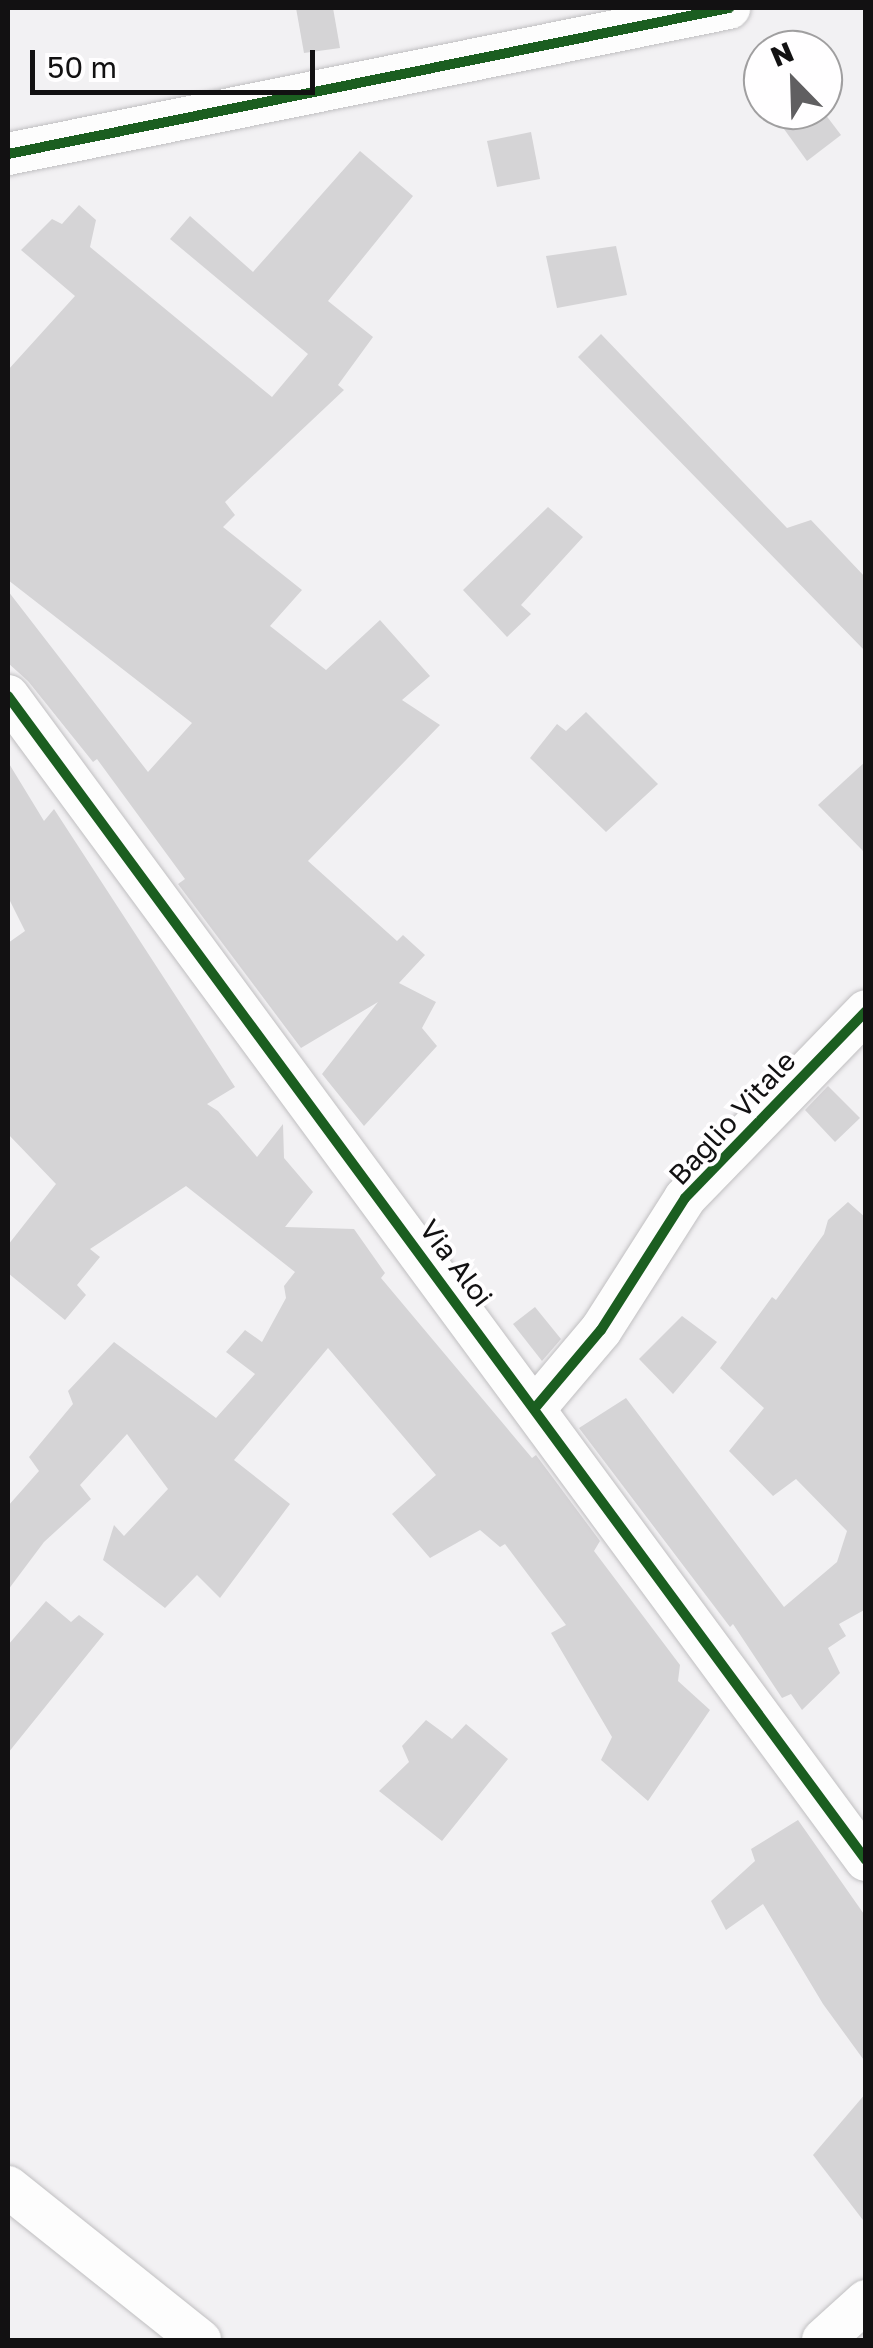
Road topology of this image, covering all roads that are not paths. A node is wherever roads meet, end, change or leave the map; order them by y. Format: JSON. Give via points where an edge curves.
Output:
{"nodes":[{"id":1,"x":729,"y":8,"type":"edge"},
{"id":2,"x":8,"y":154,"type":"edge"},
{"id":3,"x":8,"y":696,"type":"edge"},
{"id":4,"x":866,"y":1011,"type":"edge"},
{"id":5,"x":535,"y":1408,"type":"junction"},
{"id":6,"x":866,"y":1860,"type":"edge"},
{"id":7,"x":8,"y":2187,"type":"edge"},
{"id":8,"x":866,"y":2301,"type":"edge"},
{"id":9,"x":200,"y":2340,"type":"edge"},
{"id":10,"x":823,"y":2340,"type":"edge"}],
"edges":[{"from":1,"to":2,"type":"street"},
{"from":3,"to":5,"type":"street","name":"Via Aloi"},
{"from":4,"to":5,"type":"street","name":"Baglio Vitale","via":[[685,1198],[601,1330]]},
{"from":5,"to":6,"type":"street","name":"Via Aloi"},
{"from":7,"to":9,"type":"street"},
{"from":8,"to":10,"type":"street"}]}
